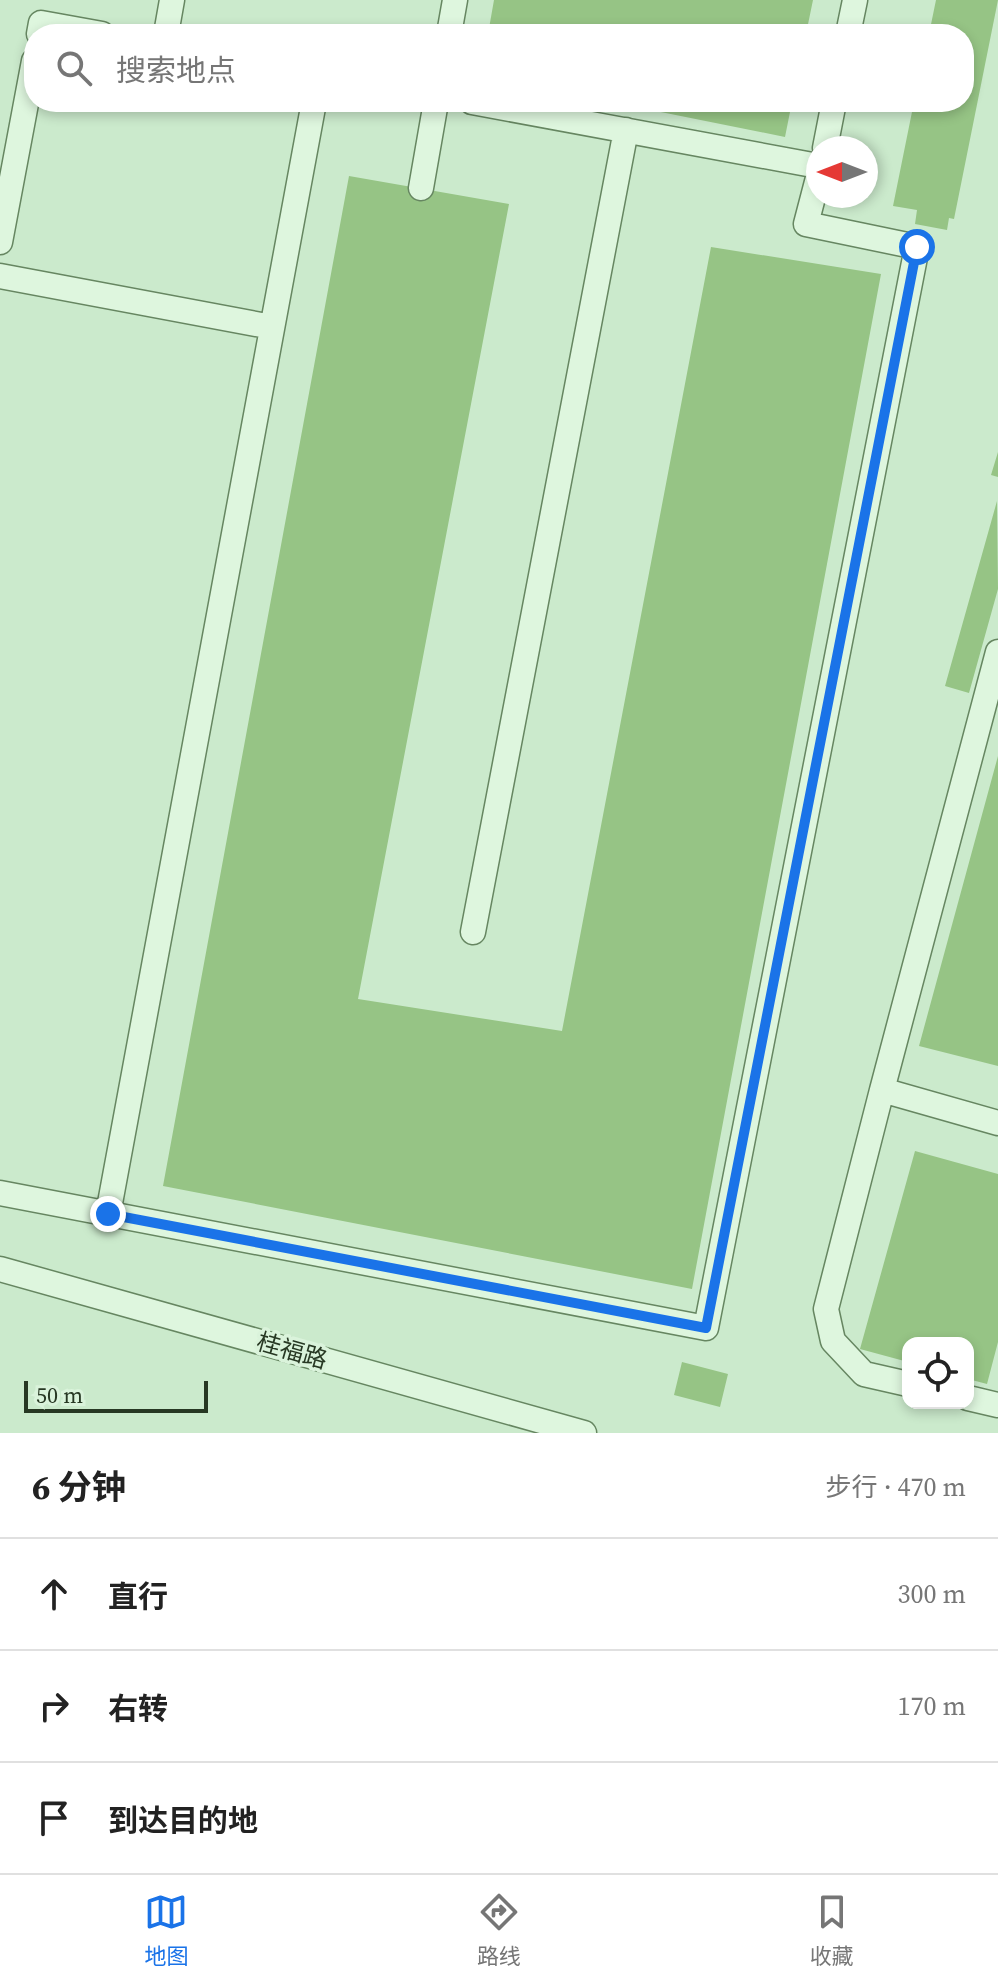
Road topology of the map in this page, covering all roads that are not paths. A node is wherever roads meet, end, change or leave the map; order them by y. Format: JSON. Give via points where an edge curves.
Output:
{"nodes":[{"id":1,"x":172,"y":0,"type":"edge"},
{"id":2,"x":455,"y":0,"type":"edge"},
{"id":3,"x":855,"y":0,"type":"edge"},
{"id":4,"x":168,"y":24,"type":"edge"},
{"id":5,"x":451,"y":24,"type":"edge"},
{"id":6,"x":850,"y":24,"type":"edge"},
{"id":7,"x":24,"y":112,"type":"edge"},
{"id":8,"x":312,"y":112,"type":"edge"},
{"id":9,"x":434,"y":112,"type":"edge"},
{"id":10,"x":527,"y":112,"type":"edge"},
{"id":11,"x":832,"y":112,"type":"edge"},
{"id":12,"x":626,"y":130,"type":"junction"},
{"id":13,"x":827,"y":136,"type":"edge"},
{"id":14,"x":806,"y":164,"type":"edge"},
{"id":15,"x":421,"y":188,"type":"dead end"},
{"id":16,"x":810,"y":208,"type":"edge"},
{"id":17,"x":0,"y":242,"type":"edge"},
{"id":18,"x":0,"y":276,"type":"edge"},
{"id":19,"x":272,"y":327,"type":"junction"},
{"id":20,"x":998,"y":652,"type":"edge"},
{"id":21,"x":473,"y":932,"type":"dead end"},
{"id":22,"x":882,"y":1090,"type":"junction"},
{"id":23,"x":998,"y":1123,"type":"edge"},
{"id":24,"x":0,"y":1193,"type":"edge"},
{"id":25,"x":108,"y":1214,"type":"junction"},
{"id":26,"x":0,"y":1269,"type":"edge"},
{"id":27,"x":902,"y":1383,"type":"edge"},
{"id":28,"x":974,"y":1399,"type":"edge"},
{"id":29,"x":998,"y":1405,"type":"edge"},
{"id":30,"x":584,"y":1433,"type":"edge"}],
"edges":[{"from":1,"to":4,"type":"street"},
{"from":2,"to":5,"type":"street"},
{"from":3,"to":6,"type":"street"},
{"from":7,"to":17,"type":"street"},
{"from":8,"to":19,"type":"street"},
{"from":9,"to":15,"type":"street"},
{"from":10,"to":12,"type":"street"},
{"from":11,"to":13,"type":"street"},
{"from":12,"to":14,"type":"street"},
{"from":12,"to":21,"type":"street"},
{"from":16,"to":25,"type":"street","via":[[806,224],[917,247],[706,1328]]},
{"from":18,"to":19,"type":"street"},
{"from":19,"to":25,"type":"street"},
{"from":20,"to":22,"type":"street"},
{"from":22,"to":23,"type":"street"},
{"from":22,"to":27,"type":"street","via":[[826,1309],[833,1341],[864,1374]]},
{"from":24,"to":25,"type":"street"},
{"from":26,"to":30,"type":"street","name":"桂福路"},
{"from":28,"to":29,"type":"street"}]}
